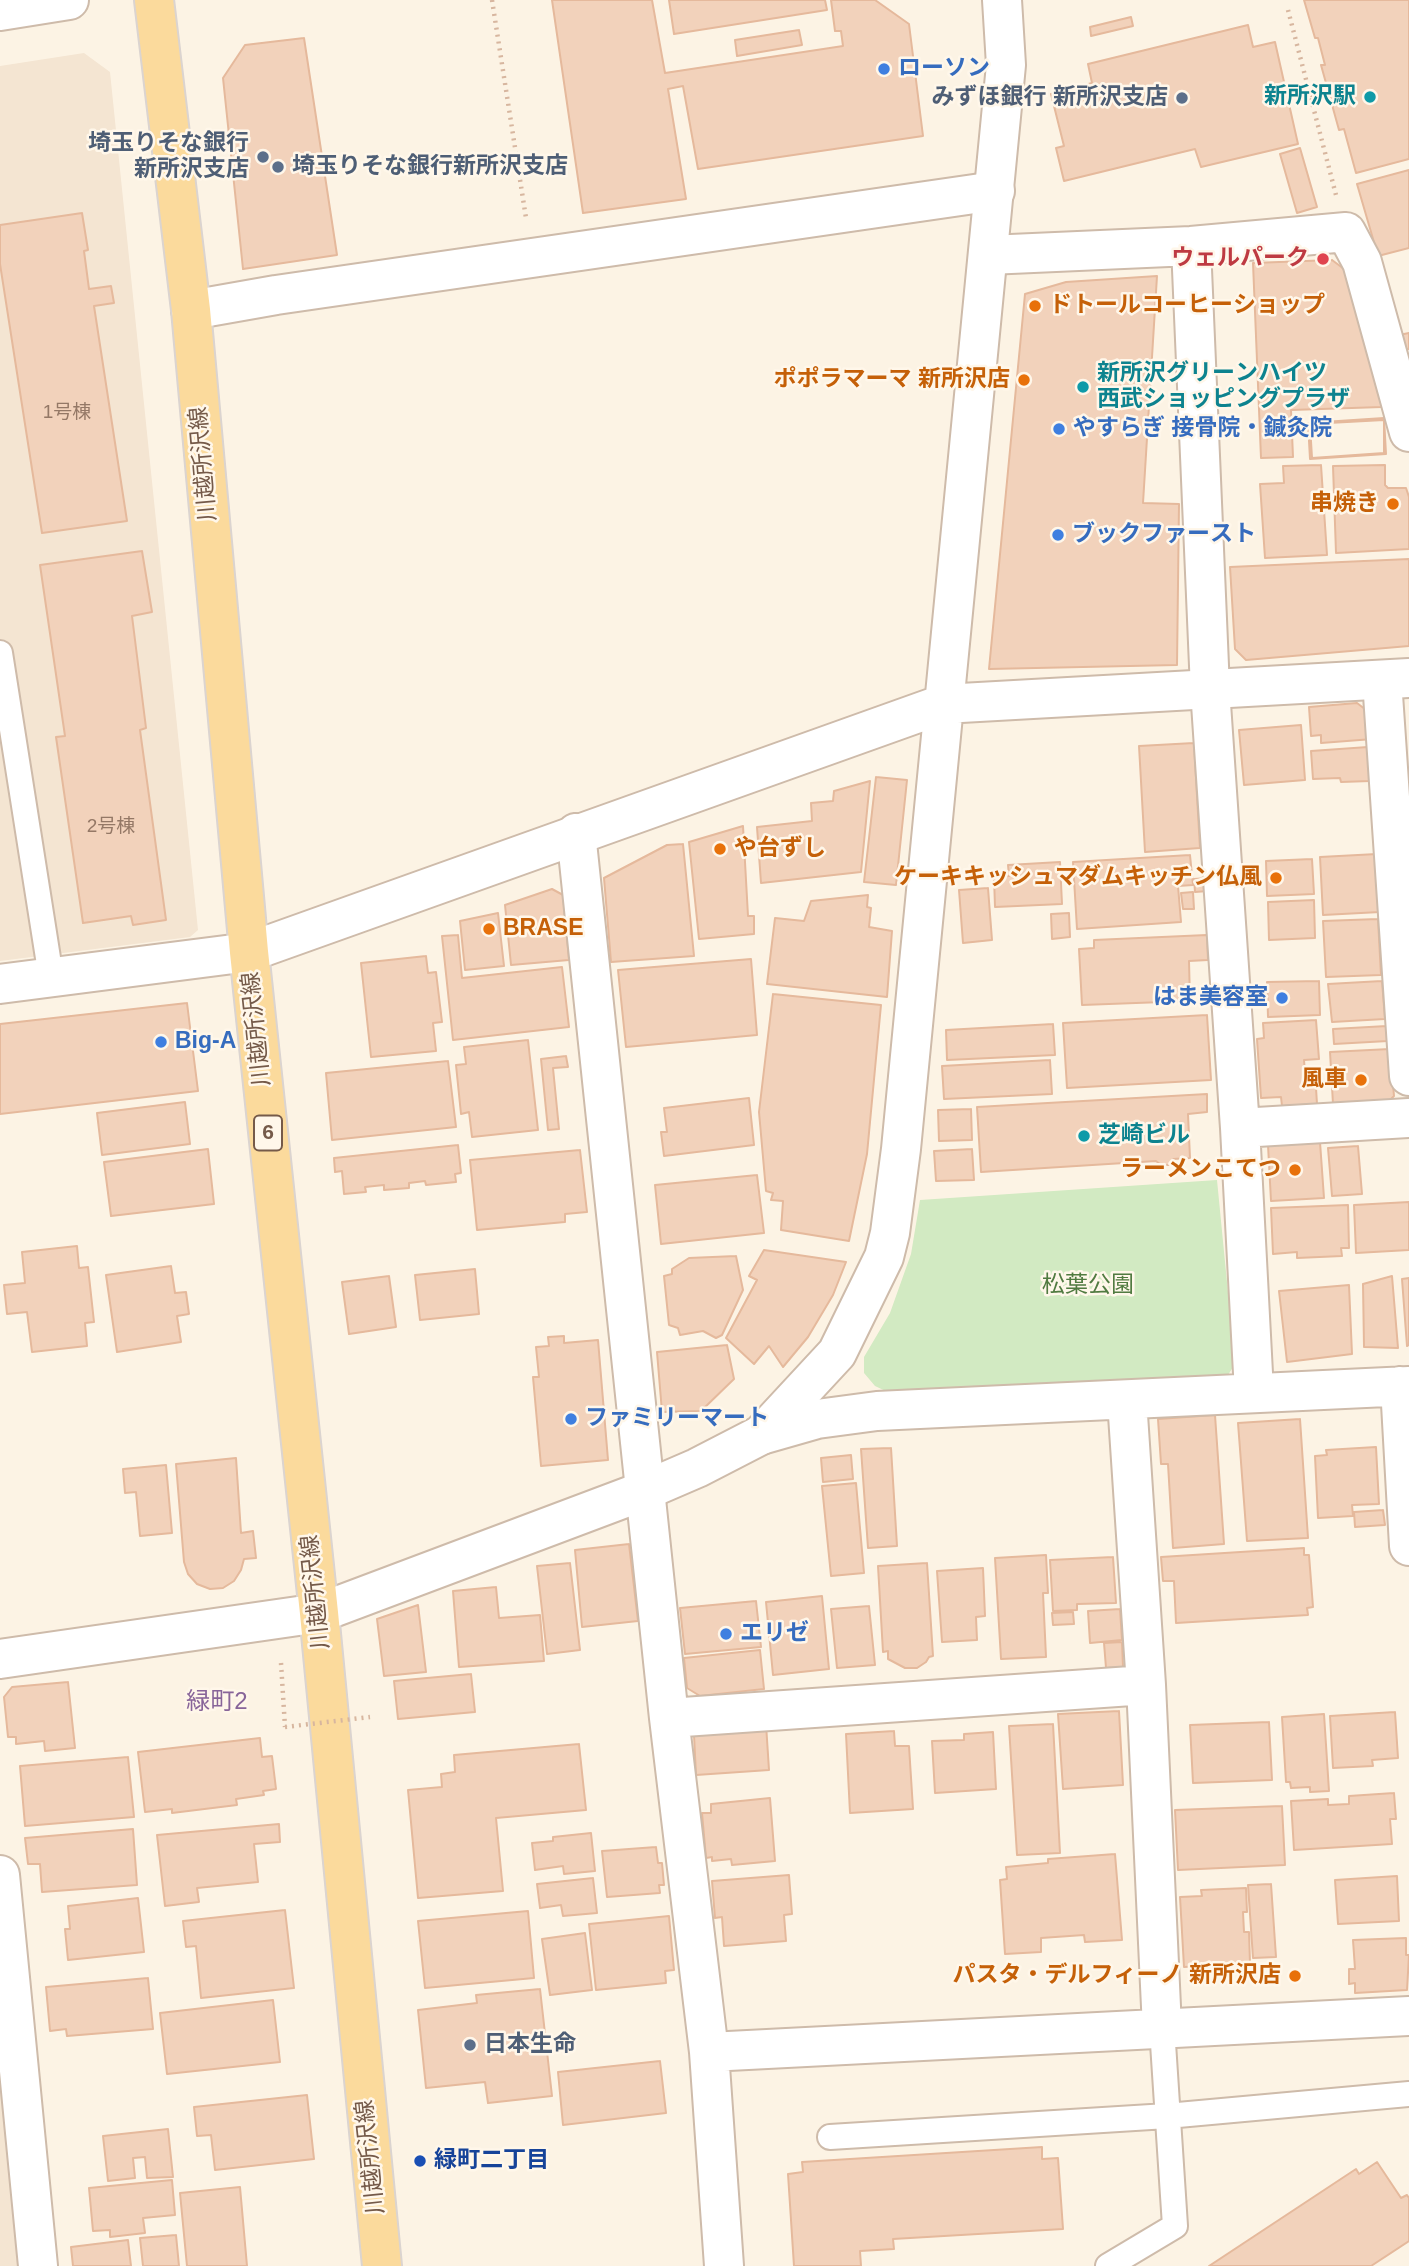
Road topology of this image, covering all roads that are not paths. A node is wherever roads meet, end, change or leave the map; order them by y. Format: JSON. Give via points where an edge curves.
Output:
{"nodes":[{"id":1,"x":69,"y":0,"type":"edge"},
{"id":2,"x":154,"y":0,"type":"edge"},
{"id":3,"x":1002,"y":0,"type":"edge"},
{"id":4,"x":0,"y":10,"type":"edge"},
{"id":5,"x":995,"y":191,"type":"junction"},
{"id":6,"x":1191,"y":246,"type":"junction"},
{"id":7,"x":988,"y":256,"type":"junction"},
{"id":8,"x":191,"y":310,"type":"junction"},
{"id":9,"x":1409,"y":432,"type":"edge"},
{"id":10,"x":0,"y":653,"type":"edge"},
{"id":11,"x":1396,"y":679,"type":"edge"},
{"id":12,"x":1210,"y":689,"type":"junction"},
{"id":13,"x":943,"y":704,"type":"junction"},
{"id":14,"x":10,"y":778,"type":"edge"},
{"id":15,"x":576,"y":833,"type":"junction"},
{"id":16,"x":248,"y":952,"type":"junction"},
{"id":17,"x":51,"y":976,"type":"junction"},
{"id":18,"x":0,"y":984,"type":"edge"},
{"id":19,"x":1409,"y":1076,"type":"edge"},
{"id":20,"x":1409,"y":1118,"type":"edge"},
{"id":21,"x":1240,"y":1128,"type":"junction"},
{"id":22,"x":1404,"y":1386,"type":"edge"},
{"id":23,"x":1255,"y":1392,"type":"junction"},
{"id":24,"x":1127,"y":1400,"type":"junction"},
{"id":25,"x":761,"y":1435,"type":"junction"},
{"id":26,"x":646,"y":1490,"type":"junction"},
{"id":27,"x":1409,"y":1546,"type":"edge"},
{"id":28,"x":319,"y":1614,"type":"junction"},
{"id":29,"x":0,"y":1659,"type":"edge"},
{"id":30,"x":1146,"y":1685,"type":"junction"},
{"id":31,"x":670,"y":1718,"type":"junction"},
{"id":32,"x":0,"y":1875,"type":"edge"},
{"id":33,"x":4,"y":1969,"type":"edge"},
{"id":34,"x":1409,"y":2016,"type":"edge"},
{"id":35,"x":1162,"y":2028,"type":"junction"},
{"id":36,"x":709,"y":2052,"type":"junction"},
{"id":37,"x":1409,"y":2094,"type":"edge"},
{"id":38,"x":1167,"y":2116,"type":"junction"},
{"id":39,"x":830,"y":2137,"type":"dead end"},
{"id":40,"x":38,"y":2266,"type":"edge"},
{"id":41,"x":382,"y":2266,"type":"edge"},
{"id":42,"x":724,"y":2266,"type":"edge"},
{"id":43,"x":1108,"y":2266,"type":"edge"}],
"edges":[{"from":1,"to":4,"type":"street"},
{"from":2,"to":8,"type":"main road","name":"川越所沢線","number":"6"},
{"from":3,"to":5,"type":"street","via":[[1006,65]]},
{"from":5,"to":7,"type":"street"},
{"from":5,"to":8,"type":"street"},
{"from":6,"to":7,"type":"street"},
{"from":6,"to":9,"type":"street","via":[[1346,232],[1362,262]]},
{"from":6,"to":12,"type":"street"},
{"from":7,"to":13,"type":"street"},
{"from":8,"to":16,"type":"main road","name":"川越所沢線","number":"6"},
{"from":10,"to":14,"type":"lane"},
{"from":11,"to":12,"type":"street"},
{"from":11,"to":19,"type":"street"},
{"from":12,"to":13,"type":"street"},
{"from":12,"to":21,"type":"street"},
{"from":13,"to":15,"type":"street"},
{"from":13,"to":25,"type":"street","via":[[890,1233],[884,1257],[837,1353]]},
{"from":14,"to":17,"type":"lane"},
{"from":15,"to":16,"type":"street"},
{"from":15,"to":26,"type":"street"},
{"from":16,"to":17,"type":"street"},
{"from":16,"to":28,"type":"main road","name":"川越所沢線","number":"6"},
{"from":17,"to":18,"type":"street"},
{"from":20,"to":21,"type":"street"},
{"from":21,"to":23,"type":"street"},
{"from":22,"to":23,"type":"street"},
{"from":22,"to":27,"type":"street"},
{"from":23,"to":24,"type":"street"},
{"from":24,"to":25,"type":"street","via":[[877,1412],[817,1419]]},
{"from":24,"to":30,"type":"street"},
{"from":25,"to":26,"type":"street"},
{"from":26,"to":28,"type":"street"},
{"from":26,"to":31,"type":"street"},
{"from":28,"to":29,"type":"street"},
{"from":28,"to":41,"type":"main road","name":"川越所沢線","number":"6"},
{"from":30,"to":31,"type":"street"},
{"from":30,"to":35,"type":"street"},
{"from":31,"to":36,"type":"street"},
{"from":32,"to":33,"type":"street"},
{"from":33,"to":40,"type":"street"},
{"from":34,"to":35,"type":"street"},
{"from":35,"to":36,"type":"street"},
{"from":35,"to":38,"type":"lane"},
{"from":36,"to":42,"type":"street"},
{"from":37,"to":38,"type":"lane"},
{"from":38,"to":39,"type":"lane"},
{"from":38,"to":43,"type":"lane","via":[[1175,2226]]}]}
